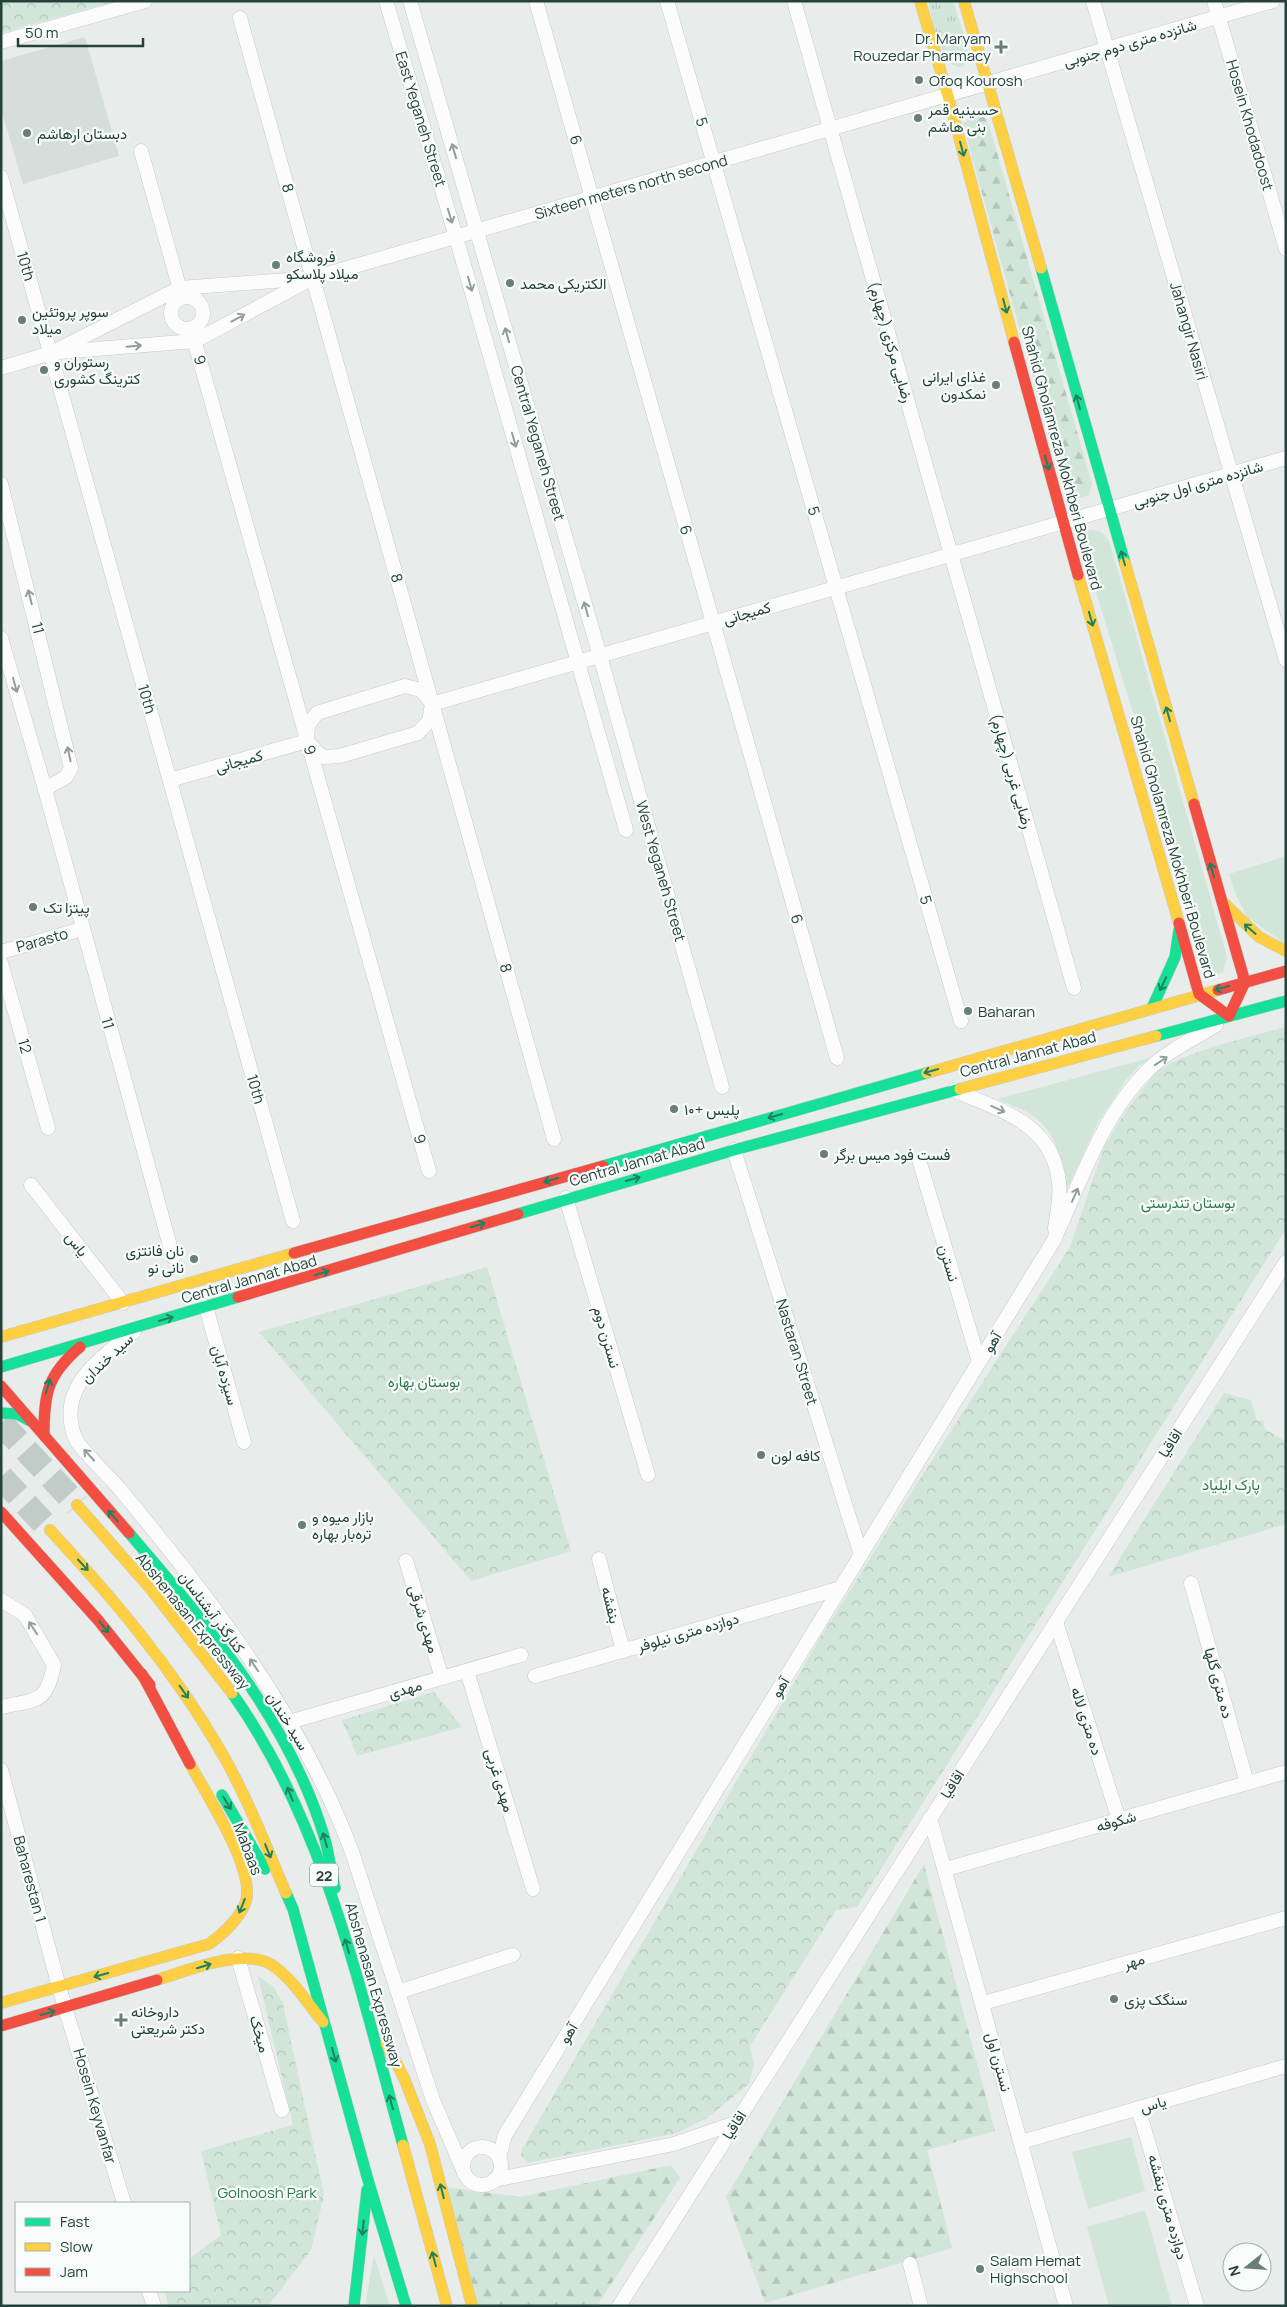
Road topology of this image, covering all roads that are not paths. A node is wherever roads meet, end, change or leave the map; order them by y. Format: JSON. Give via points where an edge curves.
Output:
{"nodes":[{"id":1,"x":145,"y":1,"type":"edge"},
{"id":2,"x":386,"y":1,"type":"edge"},
{"id":3,"x":410,"y":1,"type":"edge"},
{"id":4,"x":536,"y":1,"type":"edge"},
{"id":5,"x":668,"y":1,"type":"edge"},
{"id":6,"x":794,"y":1,"type":"edge"},
{"id":7,"x":920,"y":1,"type":"edge"},
{"id":8,"x":964,"y":1,"type":"edge"},
{"id":9,"x":1093,"y":1,"type":"edge"},
{"id":10,"x":1214,"y":1,"type":"edge"},
{"id":11,"x":1273,"y":1,"type":"edge"},
{"id":12,"x":1218,"y":17,"type":"junction"},
{"id":13,"x":240,"y":18,"type":"dead end"},
{"id":14,"x":1,"y":42,"type":"edge"},
{"id":15,"x":1107,"y":50,"type":"junction"},
{"id":16,"x":988,"y":85,"type":"junction"},
{"id":17,"x":948,"y":96,"type":"junction"},
{"id":18,"x":831,"y":130,"type":"junction"},
{"id":19,"x":141,"y":151,"type":"dead end"},
{"id":20,"x":714,"y":163,"type":"junction"},
{"id":21,"x":1,"y":177,"type":"edge"},
{"id":22,"x":592,"y":198,"type":"junction"},
{"id":23,"x":477,"y":231,"type":"junction"},
{"id":24,"x":456,"y":237,"type":"junction"},
{"id":25,"x":1286,"y":249,"type":"edge"},
{"id":26,"x":313,"y":278,"type":"junction"},
{"id":27,"x":181,"y":293,"type":"junction"},
{"id":28,"x":193,"y":335,"type":"junction"},
{"id":29,"x":50,"y":353,"type":"junction"},
{"id":30,"x":1,"y":368,"type":"edge"},
{"id":31,"x":1286,"y":458,"type":"edge"},
{"id":32,"x":1231,"y":474,"type":"junction"},
{"id":33,"x":1,"y":484,"type":"edge"},
{"id":34,"x":1109,"y":509,"type":"junction"},
{"id":35,"x":1063,"y":522,"type":"junction"},
{"id":36,"x":951,"y":555,"type":"junction"},
{"id":37,"x":836,"y":588,"type":"junction"},
{"id":38,"x":713,"y":623,"type":"junction"},
{"id":39,"x":1,"y":638,"type":"edge"},
{"id":40,"x":600,"y":656,"type":"junction"},
{"id":41,"x":1286,"y":660,"type":"edge"},
{"id":42,"x":577,"y":662,"type":"junction"},
{"id":43,"x":432,"y":704,"type":"junction"},
{"id":44,"x":307,"y":741,"type":"junction"},
{"id":45,"x":170,"y":780,"type":"junction"},
{"id":46,"x":45,"y":789,"type":"junction"},
{"id":47,"x":626,"y":830,"type":"dead end"},
{"id":48,"x":1220,"y":899,"type":"junction"},
{"id":49,"x":1180,"y":925,"type":"junction"},
{"id":50,"x":82,"y":929,"type":"junction"},
{"id":51,"x":1286,"y":951,"type":"edge"},
{"id":52,"x":1,"y":952,"type":"edge"},
{"id":53,"x":1,"y":964,"type":"edge"},
{"id":54,"x":1286,"y":971,"type":"edge"},
{"id":55,"x":1245,"y":982,"type":"junction"},
{"id":56,"x":1074,"y":988,"type":"dead end"},
{"id":57,"x":1199,"y":994,"type":"junction"},
{"id":58,"x":1286,"y":1001,"type":"edge"},
{"id":59,"x":1152,"y":1008,"type":"junction"},
{"id":60,"x":1229,"y":1016,"type":"junction"},
{"id":61,"x":961,"y":1021,"type":"dead end"},
{"id":62,"x":837,"y":1058,"type":"dead end"},
{"id":63,"x":722,"y":1087,"type":"dead end"},
{"id":64,"x":954,"y":1090,"type":"junction"},
{"id":65,"x":48,"y":1128,"type":"dead end"},
{"id":66,"x":554,"y":1139,"type":"dead end"},
{"id":67,"x":734,"y":1150,"type":"junction"},
{"id":68,"x":920,"y":1163,"type":"dead end"},
{"id":69,"x":429,"y":1171,"type":"dead end"},
{"id":70,"x":31,"y":1185,"type":"dead end"},
{"id":71,"x":566,"y":1198,"type":"junction"},
{"id":72,"x":293,"y":1221,"type":"dead end"},
{"id":73,"x":1054,"y":1240,"type":"junction"},
{"id":74,"x":359,"y":1248,"type":"junction"},
{"id":75,"x":173,"y":1257,"type":"dead end"},
{"id":76,"x":1286,"y":1262,"type":"edge"},
{"id":77,"x":123,"y":1303,"type":"junction"},
{"id":78,"x":206,"y":1307,"type":"junction"},
{"id":79,"x":75,"y":1316,"type":"junction"},
{"id":80,"x":141,"y":1326,"type":"junction"},
{"id":81,"x":1,"y":1330,"type":"edge"},
{"id":82,"x":1,"y":1337,"type":"edge"},
{"id":83,"x":86,"y":1342,"type":"junction"},
{"id":84,"x":979,"y":1362,"type":"junction"},
{"id":85,"x":1,"y":1367,"type":"edge"},
{"id":86,"x":1,"y":1386,"type":"edge"},
{"id":87,"x":1,"y":1413,"type":"edge"},
{"id":88,"x":34,"y":1423,"type":"junction"},
{"id":89,"x":44,"y":1435,"type":"junction"},
{"id":90,"x":244,"y":1442,"type":"dead end"},
{"id":91,"x":648,"y":1475,"type":"dead end"},
{"id":92,"x":77,"y":1505,"type":"tunnel mouth"},
{"id":93,"x":2,"y":1512,"type":"edge"},
{"id":94,"x":50,"y":1530,"type":"tunnel mouth"},
{"id":95,"x":861,"y":1555,"type":"junction"},
{"id":96,"x":599,"y":1559,"type":"dead end"},
{"id":97,"x":406,"y":1561,"type":"dead end"},
{"id":98,"x":1191,"y":1583,"type":"dead end"},
{"id":99,"x":841,"y":1588,"type":"junction"},
{"id":100,"x":1,"y":1600,"type":"edge"},
{"id":101,"x":1056,"y":1622,"type":"junction"},
{"id":102,"x":623,"y":1650,"type":"junction"},
{"id":103,"x":521,"y":1656,"type":"dead end"},
{"id":104,"x":467,"y":1671,"type":"junction"},
{"id":105,"x":142,"y":1674,"type":"junction"},
{"id":106,"x":535,"y":1676,"type":"dead end"},
{"id":107,"x":442,"y":1678,"type":"junction"},
{"id":108,"x":1,"y":1708,"type":"edge"},
{"id":109,"x":289,"y":1722,"type":"junction"},
{"id":110,"x":205,"y":1766,"type":"dead end"},
{"id":111,"x":1,"y":1770,"type":"edge"},
{"id":112,"x":1286,"y":1772,"type":"edge"},
{"id":113,"x":215,"y":1782,"type":"dead end"},
{"id":114,"x":1247,"y":1783,"type":"junction"},
{"id":115,"x":930,"y":1818,"type":"junction"},
{"id":116,"x":1119,"y":1820,"type":"junction"},
{"id":117,"x":946,"y":1869,"type":"junction"},
{"id":118,"x":533,"y":1889,"type":"dead end"},
{"id":119,"x":1286,"y":1918,"type":"edge"},
{"id":120,"x":340,"y":1922,"type":"junction"},
{"id":121,"x":301,"y":1937,"type":"junction"},
{"id":122,"x":513,"y":1955,"type":"dead end"},
{"id":123,"x":238,"y":1958,"type":"junction"},
{"id":124,"x":59,"y":1987,"type":"junction"},
{"id":125,"x":398,"y":1992,"type":"junction"},
{"id":126,"x":362,"y":1996,"type":"junction"},
{"id":127,"x":1,"y":2003,"type":"edge"},
{"id":128,"x":983,"y":2003,"type":"junction"},
{"id":129,"x":66,"y":2008,"type":"junction"},
{"id":130,"x":325,"y":2025,"type":"junction"},
{"id":131,"x":1,"y":2026,"type":"edge"},
{"id":132,"x":1286,"y":2066,"type":"edge"},
{"id":133,"x":1138,"y":2108,"type":"junction"},
{"id":134,"x":282,"y":2110,"type":"dead end"},
{"id":135,"x":735,"y":2123,"type":"junction"},
{"id":136,"x":444,"y":2128,"type":"junction"},
{"id":137,"x":505,"y":2135,"type":"junction"},
{"id":138,"x":1021,"y":2142,"type":"junction"},
{"id":139,"x":478,"y":2148,"type":"junction"},
{"id":140,"x":500,"y":2160,"type":"junction"},
{"id":141,"x":464,"y":2172,"type":"junction"},
{"id":142,"x":523,"y":2174,"type":"junction"},
{"id":143,"x":368,"y":2180,"type":"junction"},
{"id":144,"x":494,"y":2180,"type":"junction"},
{"id":145,"x":124,"y":2202,"type":"edge"},
{"id":146,"x":910,"y":2264,"type":"dead end"},
{"id":147,"x":149,"y":2292,"type":"edge"},
{"id":148,"x":154,"y":2306,"type":"edge"},
{"id":149,"x":354,"y":2306,"type":"edge"},
{"id":150,"x":406,"y":2306,"type":"edge"},
{"id":151,"x":447,"y":2306,"type":"edge"},
{"id":152,"x":472,"y":2306,"type":"edge"},
{"id":153,"x":618,"y":2306,"type":"edge"},
{"id":154,"x":921,"y":2306,"type":"edge"},
{"id":155,"x":1066,"y":2306,"type":"edge"},
{"id":156,"x":1197,"y":2306,"type":"edge"}],
"edges":[{"from":1,"to":14,"type":"street"},
{"from":2,"to":24,"type":"street","name":"East Yeganeh Street","one_way":true},
{"from":23,"to":3,"type":"street","name":"East Yeganeh Street","one_way":true},
{"from":4,"to":22,"type":"street","name":"6"},
{"from":5,"to":20,"type":"street","name":"5"},
{"from":6,"to":18,"type":"street","name":"رضایی مرکزی (چهارم)"},
{"from":7,"to":17,"type":"main road","name":"Shahid Gholamreza Mokhberi Boulevard"},
{"from":8,"to":16,"type":"main road","name":"Shahid Gholamreza Mokhberi Boulevard"},
{"from":9,"to":15,"type":"street","name":"Jahangir Nasiri"},
{"from":10,"to":12,"type":"street","name":"Hosein Khodadoost"},
{"from":11,"to":12,"type":"street","name":"شانزده متری دوم جنوبی"},
{"from":12,"to":15,"type":"street","name":"شانزده متری دوم جنوبی"},
{"from":12,"to":25,"type":"street","name":"Hosein Khodadoost"},
{"from":13,"to":26,"type":"street","name":"8"},
{"from":15,"to":16,"type":"street","name":"شانزده متری دوم جنوبی"},
{"from":15,"to":32,"type":"street","name":"Jahangir Nasiri"},
{"from":16,"to":17,"type":"street","name":"شانزده متری دوم جنوبی"},
{"from":34,"to":16,"type":"main road","name":"Shahid Gholamreza Mokhberi Boulevard","one_way":true},
{"from":17,"to":18,"type":"street","name":"Sixteen meters north second"},
{"from":17,"to":35,"type":"main road","name":"Shahid Gholamreza Mokhberi Boulevard","one_way":true},
{"from":18,"to":20,"type":"street","name":"Sixteen meters north second"},
{"from":18,"to":36,"type":"street","name":"رضایی مرکزی (چهارم)"},
{"from":19,"to":27,"type":"street"},
{"from":20,"to":22,"type":"street","name":"Sixteen meters north second"},
{"from":20,"to":37,"type":"street","name":"5"},
{"from":21,"to":29,"type":"street","name":"10th"},
{"from":22,"to":23,"type":"street","name":"Sixteen meters north second"},
{"from":22,"to":38,"type":"street","name":"6"},
{"from":23,"to":24,"type":"street","name":"Sixteen meters north second"},
{"from":40,"to":23,"type":"street","name":"Central Yeganeh Street","one_way":true},
{"from":24,"to":26,"type":"street","name":"Sixteen meters north second"},
{"from":24,"to":42,"type":"street","name":"Central Yeganeh Street","one_way":true},
{"from":26,"to":27,"type":"street","name":"Sixteen meters north second"},
{"from":28,"to":26,"type":"street","name":"Sixteen meters north second","one_way":true},
{"from":26,"to":43,"type":"street","name":"8"},
{"from":27,"to":28,"type":"street","via":[[173,304],[172,320]]},
{"from":27,"to":28,"type":"street","via":[[202,308],[200,323]]},
{"from":27,"to":29,"type":"street","name":"Sixteen meters north second"},
{"from":29,"to":28,"type":"street","name":"Sixteen meters north second","one_way":true},
{"from":28,"to":44,"type":"street","name":"9"},
{"from":29,"to":30,"type":"street","name":"Sixteen meters north second"},
{"from":29,"to":45,"type":"street","name":"10th"},
{"from":31,"to":32,"type":"street","name":"شانزده متری اول جنوبی"},
{"from":32,"to":34,"type":"street","name":"شانزده متری اول جنوبی"},
{"from":32,"to":41,"type":"street","name":"Jahangir Nasiri"},
{"from":46,"to":33,"type":"street","name":"11","one_way":true,"via":[[66,777],[71,768],[70,761]]},
{"from":34,"to":35,"type":"street","name":"شانزده متری اول جنوبی"},
{"from":48,"to":34,"type":"main road","name":"Shahid Gholamreza Mokhberi Boulevard","one_way":true},
{"from":35,"to":36,"type":"street","name":"کمیجانی"},
{"from":35,"to":49,"type":"main road","name":"Shahid Gholamreza Mokhberi Boulevard","one_way":true},
{"from":36,"to":37,"type":"street","name":"کمیجانی"},
{"from":36,"to":56,"type":"street","name":"رضایی غربی (چهارم)"},
{"from":37,"to":38,"type":"street","name":"کمیجانی"},
{"from":37,"to":61,"type":"street","name":"5"},
{"from":38,"to":40,"type":"street","name":"کمیجانی"},
{"from":38,"to":62,"type":"street","name":"6"},
{"from":39,"to":46,"type":"street","name":"11","one_way":true},
{"from":40,"to":42,"type":"street","name":"کمیجانی"},
{"from":40,"to":63,"type":"street","name":"West Yeganeh Street"},
{"from":42,"to":43,"type":"street","name":"کمیجانی"},
{"from":42,"to":47,"type":"street","name":"West Yeganeh Street"},
{"from":43,"to":44,"type":"street","via":[[429,721],[418,733],[340,756],[324,757]]},
{"from":43,"to":44,"type":"street","via":[[421,690],[397,688],[318,713],[308,726]]},
{"from":43,"to":66,"type":"street","name":"8"},
{"from":44,"to":45,"type":"street","name":"کمیجانی"},
{"from":44,"to":69,"type":"street","name":"9"},
{"from":45,"to":72,"type":"street","name":"10th"},
{"from":46,"to":50,"type":"street","name":"11"},
{"from":51,"to":48,"type":"main road","one_way":true,"via":[[1255,934]]},
{"from":48,"to":55,"type":"main road","name":"Shahid Gholamreza Mokhberi Boulevard"},
{"from":49,"to":57,"type":"main road","name":"Shahid Gholamreza Mokhberi Boulevard"},
{"from":49,"to":59,"type":"main road","one_way":true,"via":[[1174,956]]},
{"from":50,"to":52,"type":"street","name":"Parasto"},
{"from":50,"to":75,"type":"street","name":"11"},
{"from":53,"to":65,"type":"street","name":"12"},
{"from":54,"to":55,"type":"main road","name":"Central Jannat Abad"},
{"from":55,"to":57,"type":"main road","name":"Central Jannat Abad","one_way":true},
{"from":55,"to":60,"type":"main road"},
{"from":57,"to":59,"type":"main road","name":"Central Jannat Abad"},
{"from":57,"to":60,"type":"main road","name":"Shahid Gholamreza Mokhberi Boulevard"},
{"from":58,"to":60,"type":"main road","name":"Central Jannat Abad"},
{"from":59,"to":74,"type":"main road","name":"Central Jannat Abad","one_way":true},
{"from":60,"to":64,"type":"main road","name":"Central Jannat Abad"},
{"from":73,"to":60,"type":"street","name":"آهو","one_way":true,"via":[[1096,1145],[1134,1086],[1150,1068]]},
{"from":64,"to":67,"type":"main road","name":"Central Jannat Abad"},
{"from":64,"to":73,"type":"street","one_way":true,"via":[[1025,1122],[1044,1140],[1059,1184]]},
{"from":71,"to":67,"type":"main road","name":"Central Jannat Abad","one_way":true},
{"from":67,"to":95,"type":"street","name":"Nastaran Street"},
{"from":68,"to":84,"type":"street","name":"نسترن"},
{"from":70,"to":77,"type":"street","name":"یاس"},
{"from":74,"to":71,"type":"main road","name":"Central Jannat Abad","one_way":true},
{"from":71,"to":91,"type":"street","name":"نسترن دوم"},
{"from":73,"to":84,"type":"street","name":"آهو"},
{"from":74,"to":77,"type":"main road","name":"Central Jannat Abad"},
{"from":78,"to":74,"type":"main road","name":"Central Jannat Abad","one_way":true},
{"from":76,"to":101,"type":"street","name":"اقاقیا"},
{"from":77,"to":79,"type":"main road","name":"Central Jannat Abad"},
{"from":80,"to":78,"type":"main road","name":"Central Jannat Abad","one_way":true},
{"from":78,"to":90,"type":"street","name":"سیزده آبان"},
{"from":79,"to":81,"type":"main road"},
{"from":79,"to":82,"type":"main road","name":"Central Jannat Abad"},
{"from":80,"to":83,"type":"main road","name":"Central Jannat Abad"},
{"from":109,"to":80,"type":"street","name":"سید خندان","one_way":true,"via":[[256,1668],[202,1592],[74,1435],[70,1410],[79,1383],[101,1359]]},
{"from":83,"to":85,"type":"main road","name":"Central Jannat Abad"},
{"from":89,"to":83,"type":"main road","one_way":true,"via":[[47,1388],[54,1372],[64,1359]]},
{"from":84,"to":95,"type":"street","name":"آهو"},
{"from":86,"to":88,"type":"main road","name":"کنارگذر آبشناسان"},
{"from":87,"to":88,"type":"main road","via":[[20,1414]]},
{"from":88,"to":89,"type":"main road","name":"کنارگذر آبشناسان"},
{"from":120,"to":89,"type":"main road","name":"کنارگذر آبشناسان","one_way":true,"via":[[332,1862],[319,1819],[268,1718],[202,1620]]},
{"from":120,"to":92,"type":"main road","name":"Abshenasan Expressway","number":"22","one_way":true,"via":[[286,1785],[256,1727],[216,1669]]},
{"from":93,"to":105,"type":"main road","one_way":true},
{"from":94,"to":121,"type":"main road","one_way":true,"via":[[104,1588],[187,1696],[248,1805],[293,1909]]},
{"from":95,"to":99,"type":"street","name":"آهو"},
{"from":96,"to":102,"type":"street","name":"بنفشه"},
{"from":97,"to":107,"type":"street","name":"مهدی شرقی"},
{"from":98,"to":114,"type":"street","name":"ده متری گلها"},
{"from":99,"to":102,"type":"street","name":"دوازده متری نیلوفر"},
{"from":99,"to":137,"type":"street","name":"آهو"},
{"from":108,"to":100,"type":"street","one_way":true,"via":[[39,1699],[50,1686],[54,1665],[25,1615]]},
{"from":101,"to":115,"type":"street","name":"اقاقیا"},
{"from":101,"to":116,"type":"street","name":"ده متری لاله"},
{"from":102,"to":106,"type":"street","name":"دوازده متری نیلوفر"},
{"from":103,"to":104,"type":"street","name":"مهدی"},
{"from":104,"to":107,"type":"street","name":"مهدی"},
{"from":104,"to":118,"type":"street","name":"مهدی غربی"},
{"from":105,"to":110,"type":"main road"},
{"from":105,"to":124,"type":"main road","name":"Mabaas","one_way":true,"via":[[226,1829],[240,1860],[247,1890],[241,1912],[209,1944]]},
{"from":107,"to":109,"type":"street","name":"مهدی"},
{"from":109,"to":125,"type":"street","name":"سید خندان","via":[[318,1771],[339,1818]]},
{"from":111,"to":124,"type":"street","name":"Baharestan 1"},
{"from":112,"to":114,"type":"street","name":"شکوفه"},
{"from":113,"to":121,"type":"main road","one_way":true},
{"from":114,"to":116,"type":"street","name":"شکوفه"},
{"from":115,"to":117,"type":"street","name":"نسترن اول"},
{"from":115,"to":135,"type":"street","name":"اقاقیا"},
{"from":116,"to":117,"type":"street","name":"شکوفه"},
{"from":117,"to":128,"type":"street","name":"نسترن اول"},
{"from":119,"to":128,"type":"street","name":"مهر"},
{"from":126,"to":120,"type":"main road","name":"Abshenasan Expressway","number":"22","one_way":true},
{"from":121,"to":130,"type":"main road"},
{"from":122,"to":125,"type":"street"},
{"from":129,"to":123,"type":"main road","one_way":true},
{"from":123,"to":130,"type":"main road","via":[[265,1961],[288,1979]]},
{"from":123,"to":134,"type":"street","name":"میخک"},
{"from":124,"to":127,"type":"main road","name":"Mabaas"},
{"from":124,"to":129,"type":"street","name":"Baharestan 1"},
{"from":125,"to":136,"type":"street","name":"سید خندان"},
{"from":151,"to":126,"type":"main road","name":"Abshenasan Expressway","number":"22","one_way":true},
{"from":152,"to":126,"type":"main road","one_way":true,"via":[[430,2144],[404,2078]]},
{"from":128,"to":138,"type":"street","name":"نسترن اول"},
{"from":131,"to":129,"type":"main road","one_way":true},
{"from":129,"to":145,"type":"street","name":"Hosein Keyvanfar"},
{"from":130,"to":143,"type":"main road","one_way":true},
{"from":132,"to":133,"type":"street","name":"یاس"},
{"from":133,"to":138,"type":"street","name":"یاس"},
{"from":133,"to":156,"type":"street","name":"دوازده متری بنفشه"},
{"from":135,"to":142,"type":"street","via":[[674,2144]]},
{"from":135,"to":153,"type":"street","name":"اقاقیا"},
{"from":136,"to":139,"type":"street"},
{"from":136,"to":141,"type":"street","name":"سید خندان"},
{"from":137,"to":139,"type":"street","via":[[493,2144]]},
{"from":137,"to":140,"type":"street"},
{"from":138,"to":155,"type":"street","name":"نسترن اول"},
{"from":139,"to":140,"type":"street","via":[[490,2149]]},
{"from":139,"to":141,"type":"street","via":[[464,2160]]},
{"from":140,"to":142,"type":"street"},
{"from":140,"to":144,"type":"street"},
{"from":141,"to":144,"type":"street","via":[[477,2184]]},
{"from":142,"to":144,"type":"street"},
{"from":143,"to":149,"type":"main road","one_way":true},
{"from":143,"to":150,"type":"main road"},
{"from":146,"to":154,"type":"street"},
{"from":147,"to":148,"type":"street"}]}
